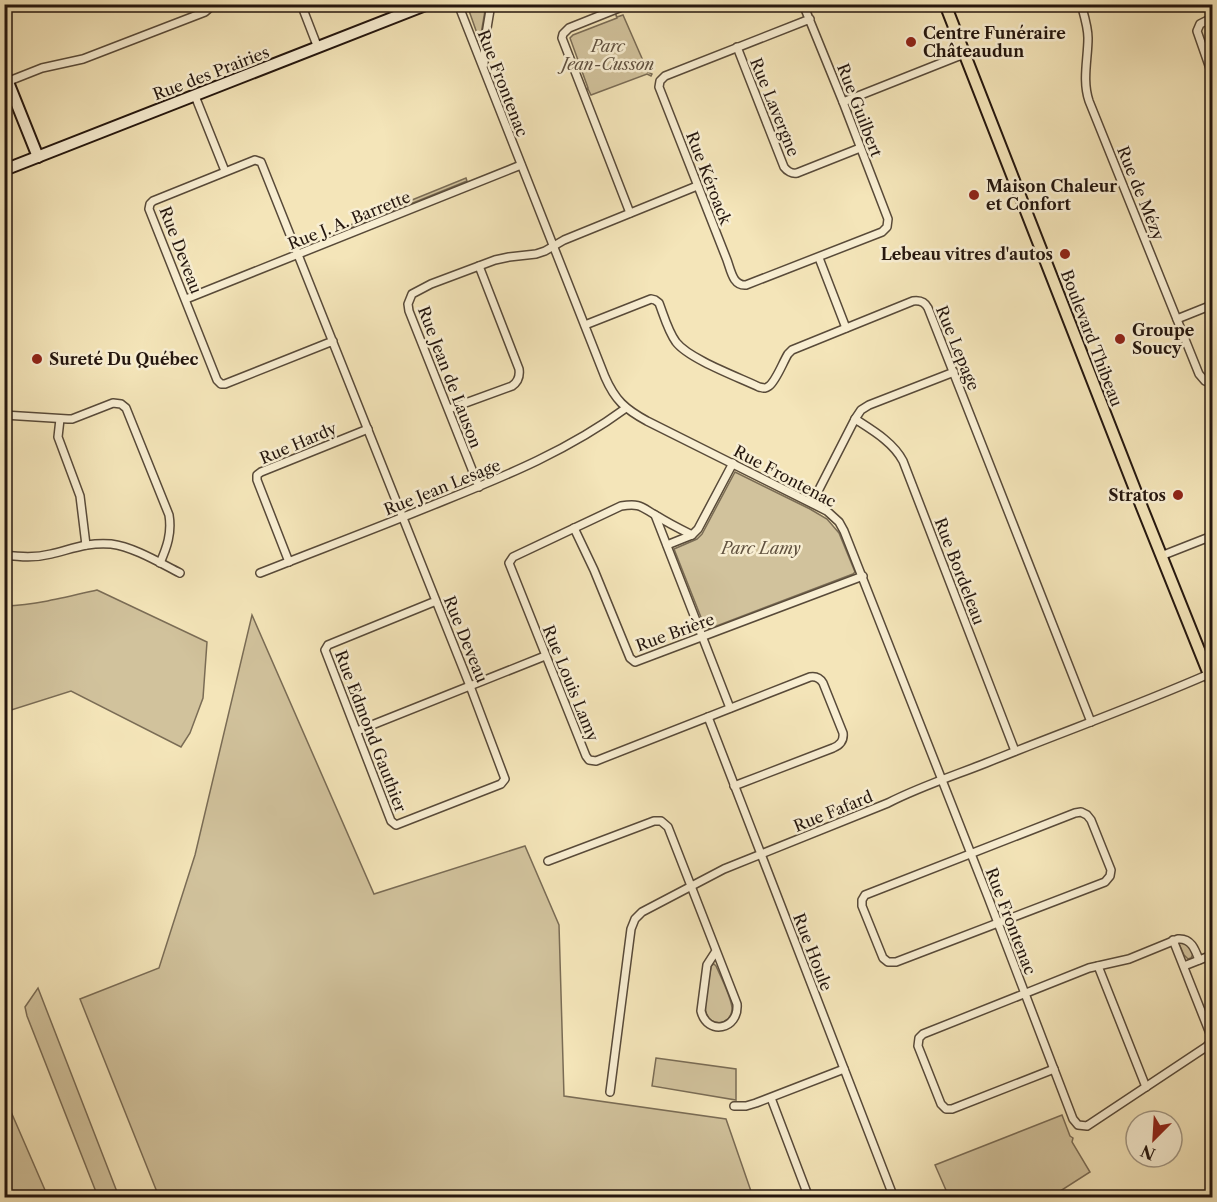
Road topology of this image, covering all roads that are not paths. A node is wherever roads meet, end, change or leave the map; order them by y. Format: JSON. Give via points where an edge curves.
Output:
{"nodes":[{"id":1,"x":214,"y":4,"type":"edge"},
{"id":2,"x":301,"y":4,"type":"edge"},
{"id":3,"x":428,"y":4,"type":"edge"},
{"id":4,"x":458,"y":4,"type":"edge"},
{"id":5,"x":491,"y":4,"type":"edge"},
{"id":6,"x":629,"y":4,"type":"edge"},
{"id":7,"x":802,"y":4,"type":"edge"},
{"id":8,"x":945,"y":4,"type":"edge"},
{"id":9,"x":1081,"y":4,"type":"edge"},
{"id":10,"x":1212,"y":18,"type":"edge"},
{"id":11,"x":810,"y":19,"type":"junction"},
{"id":12,"x":737,"y":47,"type":"junction"},
{"id":13,"x":318,"y":48,"type":"junction"},
{"id":14,"x":964,"y":54,"type":"junction"},
{"id":15,"x":485,"y":73,"type":"junction"},
{"id":16,"x":1212,"y":74,"type":"edge"},
{"id":17,"x":6,"y":78,"type":"edge"},
{"id":18,"x":195,"y":96,"type":"junction"},
{"id":19,"x":843,"y":102,"type":"junction"},
{"id":20,"x":860,"y":148,"type":"junction"},
{"id":21,"x":38,"y":157,"type":"junction"},
{"id":22,"x":521,"y":165,"type":"junction"},
{"id":23,"x":4,"y":170,"type":"edge"},
{"id":24,"x":225,"y":171,"type":"junction"},
{"id":25,"x":697,"y":186,"type":"junction"},
{"id":26,"x":630,"y":213,"type":"junction"},
{"id":27,"x":887,"y":227,"type":"joint"},
{"id":28,"x":554,"y":245,"type":"junction"},
{"id":29,"x":299,"y":254,"type":"junction"},
{"id":30,"x":819,"y":258,"type":"junction"},
{"id":31,"x":479,"y":266,"type":"junction"},
{"id":32,"x":186,"y":299,"type":"junction"},
{"id":33,"x":1212,"y":305,"type":"edge"},
{"id":34,"x":1177,"y":319,"type":"junction"},
{"id":35,"x":585,"y":325,"type":"junction"},
{"id":36,"x":846,"y":328,"type":"junction"},
{"id":37,"x":333,"y":341,"type":"junction"},
{"id":38,"x":954,"y":372,"type":"junction"},
{"id":39,"x":1210,"y":384,"type":"edge"},
{"id":40,"x":626,"y":408,"type":"junction"},
{"id":41,"x":448,"y":409,"type":"junction"},
{"id":42,"x":4,"y":415,"type":"edge"},
{"id":43,"x":60,"y":419,"type":"junction"},
{"id":44,"x":855,"y":419,"type":"junction"},
{"id":45,"x":368,"y":429,"type":"junction"},
{"id":46,"x":732,"y":463,"type":"junction"},
{"id":47,"x":479,"y":487,"type":"junction"},
{"id":48,"x":812,"y":503,"type":"junction"},
{"id":49,"x":655,"y":515,"type":"junction"},
{"id":50,"x":403,"y":517,"type":"junction"},
{"id":51,"x":4,"y":523,"type":"edge"},
{"id":52,"x":574,"y":528,"type":"junction"},
{"id":53,"x":692,"y":535,"type":"junction"},
{"id":54,"x":1212,"y":536,"type":"edge"},
{"id":55,"x":86,"y":545,"type":"junction"},
{"id":56,"x":667,"y":545,"type":"junction"},
{"id":57,"x":5,"y":555,"type":"edge"},
{"id":58,"x":1161,"y":556,"type":"junction"},
{"id":59,"x":289,"y":562,"type":"junction"},
{"id":60,"x":160,"y":563,"type":"junction"},
{"id":61,"x":180,"y":573,"type":"dead end"},
{"id":62,"x":260,"y":573,"type":"dead end"},
{"id":63,"x":863,"y":576,"type":"junction"},
{"id":64,"x":436,"y":601,"type":"junction"},
{"id":65,"x":702,"y":637,"type":"junction"},
{"id":66,"x":545,"y":656,"type":"junction"},
{"id":67,"x":1211,"y":678,"type":"edge"},
{"id":68,"x":470,"y":686,"type":"junction"},
{"id":69,"x":730,"y":708,"type":"junction"},
{"id":70,"x":708,"y":717,"type":"junction"},
{"id":71,"x":1091,"y":722,"type":"junction"},
{"id":72,"x":357,"y":731,"type":"junction"},
{"id":73,"x":1015,"y":751,"type":"junction"},
{"id":74,"x":941,"y":780,"type":"junction"},
{"id":75,"x":505,"y":781,"type":"joint"},
{"id":76,"x":734,"y":786,"type":"junction"},
{"id":77,"x":761,"y":854,"type":"junction"},
{"id":78,"x":970,"y":854,"type":"junction"},
{"id":79,"x":548,"y":861,"type":"dead end"},
{"id":80,"x":692,"y":886,"type":"junction"},
{"id":81,"x":998,"y":923,"type":"junction"},
{"id":82,"x":1173,"y":940,"type":"junction"},
{"id":83,"x":716,"y":951,"type":"junction"},
{"id":84,"x":1212,"y":955,"type":"edge"},
{"id":85,"x":1199,"y":960,"type":"junction"},
{"id":86,"x":1098,"y":966,"type":"junction"},
{"id":87,"x":1184,"y":966,"type":"junction"},
{"id":88,"x":1024,"y":993,"type":"junction"},
{"id":89,"x":844,"y":1069,"type":"junction"},
{"id":90,"x":1054,"y":1069,"type":"junction"},
{"id":91,"x":1146,"y":1087,"type":"junction"},
{"id":92,"x":610,"y":1092,"type":"dead end"},
{"id":93,"x":771,"y":1098,"type":"junction"},
{"id":94,"x":735,"y":1106,"type":"dead end"},
{"id":95,"x":809,"y":1197,"type":"edge"},
{"id":96,"x":894,"y":1197,"type":"edge"}],
"edges":[{"from":1,"to":17,"type":"street","via":[[205,12],[83,60]]},
{"from":2,"to":13,"type":"street"},
{"from":3,"to":13,"type":"main road","name":"Rue des Prairies"},
{"from":4,"to":15,"type":"street","name":"Rue Frontenac"},
{"from":5,"to":15,"type":"street","via":[[484,48]]},
{"from":6,"to":26,"type":"street","via":[[569,28],[562,39]]},
{"from":7,"to":11,"type":"street","name":"Rue Guilbert"},
{"from":8,"to":14,"type":"main road","name":"Boulevard Thibeau"},
{"from":9,"to":34,"type":"street","name":"Rue de Mézy","via":[[1088,33],[1087,95]]},
{"from":10,"to":16,"type":"street","via":[[1200,24],[1197,32]]},
{"from":11,"to":12,"type":"street","name":"Rue Kéroack"},
{"from":11,"to":19,"type":"street","name":"Rue Guilbert"},
{"from":12,"to":20,"type":"street","name":"Rue Lavergne","via":[[787,170],[796,173]]},
{"from":12,"to":25,"type":"street","name":"Rue Kéroack","via":[[660,81]]},
{"from":13,"to":18,"type":"main road","name":"Rue des Prairies"},
{"from":14,"to":19,"type":"street"},
{"from":14,"to":58,"type":"main road","name":"Boulevard Thibeau"},
{"from":15,"to":22,"type":"street","name":"Rue Frontenac"},
{"from":17,"to":21,"type":"main road"},
{"from":18,"to":21,"type":"main road","name":"Rue des Prairies"},
{"from":18,"to":24,"type":"street"},
{"from":19,"to":20,"type":"street","name":"Rue Guilbert"},
{"from":20,"to":27,"type":"street","name":"Rue Guilbert","via":[[888,219]]},
{"from":21,"to":23,"type":"main road","name":"Rue des Prairies"},
{"from":22,"to":28,"type":"street","name":"Rue Frontenac"},
{"from":22,"to":29,"type":"street","name":"Rue J. A. Barrette"},
{"from":24,"to":29,"type":"street","name":"Rue Deveau","via":[[255,160],[261,162]]},
{"from":24,"to":32,"type":"street","name":"Rue Deveau","via":[[150,204]]},
{"from":25,"to":26,"type":"street","name":"Rue Jean de Lauson"},
{"from":25,"to":30,"type":"street","name":"Rue Kéroack","via":[[739,285]]},
{"from":26,"to":28,"type":"street","name":"Rue Jean de Lauson"},
{"from":27,"to":30,"type":"street","name":"Rue Kéroack"},
{"from":28,"to":31,"type":"street","name":"Rue Jean de Lauson","via":[[536,254]]},
{"from":28,"to":35,"type":"street","name":"Rue Frontenac"},
{"from":29,"to":32,"type":"street","name":"Rue J. A. Barrette"},
{"from":29,"to":37,"type":"street","name":"Rue Deveau"},
{"from":30,"to":36,"type":"street"},
{"from":31,"to":41,"type":"street","name":"Rue Jean de Lauson","via":[[416,291],[408,302]]},
{"from":31,"to":41,"type":"street","via":[[519,375],[512,386]]},
{"from":32,"to":37,"type":"street","name":"Rue Deveau","via":[[217,380],[223,384]]},
{"from":33,"to":34,"type":"street"},
{"from":34,"to":39,"type":"street","name":"Rue de Mézy","via":[[1199,374]]},
{"from":35,"to":36,"type":"street","name":"Rue Lepage","via":[[656,300],[673,337],[684,349],[764,388],[772,383],[789,352]]},
{"from":35,"to":40,"type":"street","name":"Rue Frontenac","via":[[610,389]]},
{"from":36,"to":38,"type":"street","name":"Rue Lepage","via":[[914,301],[923,302]]},
{"from":37,"to":45,"type":"street","name":"Rue Deveau"},
{"from":38,"to":44,"type":"street","via":[[869,405]]},
{"from":38,"to":71,"type":"street","name":"Rue Lepage"},
{"from":40,"to":46,"type":"street","name":"Rue Frontenac"},
{"from":40,"to":47,"type":"street","name":"Rue Jean Lesage","via":[[582,438]]},
{"from":41,"to":47,"type":"street","name":"Rue Jean de Lauson"},
{"from":42,"to":43,"type":"street"},
{"from":43,"to":55,"type":"street","via":[[58,437],[82,501]]},
{"from":43,"to":60,"type":"street","via":[[72,419],[116,403],[128,410],[169,515],[170,536]]},
{"from":44,"to":48,"type":"street"},
{"from":44,"to":73,"type":"street","name":"Rue Bordeleau","via":[[891,445],[903,461]]},
{"from":45,"to":50,"type":"street","name":"Rue Deveau"},
{"from":45,"to":59,"type":"street","name":"Rue Hardy","via":[[257,475]]},
{"from":46,"to":48,"type":"street","name":"Rue Frontenac"},
{"from":46,"to":53,"type":"street"},
{"from":47,"to":50,"type":"street","name":"Rue Jean Lesage"},
{"from":48,"to":63,"type":"street","name":"Rue Frontenac","via":[[840,524]]},
{"from":49,"to":52,"type":"street","name":"Rue Louis Lamy","via":[[640,506],[621,506]]},
{"from":49,"to":53,"type":"street","name":"Rue Louis Lamy"},
{"from":49,"to":56,"type":"street"},
{"from":50,"to":59,"type":"street","name":"Rue Jean Lesage"},
{"from":50,"to":64,"type":"street","name":"Rue Deveau"},
{"from":51,"to":57,"type":"street"},
{"from":52,"to":65,"type":"street","name":"Rue Brière","via":[[631,660],[637,662]]},
{"from":52,"to":66,"type":"street","name":"Rue Louis Lamy","via":[[510,561]]},
{"from":53,"to":56,"type":"street"},
{"from":54,"to":58,"type":"street"},
{"from":55,"to":57,"type":"street","via":[[38,556]]},
{"from":55,"to":60,"type":"street","via":[[118,546]]},
{"from":56,"to":65,"type":"street"},
{"from":58,"to":67,"type":"main road","name":"Boulevard Thibeau"},
{"from":59,"to":62,"type":"street","name":"Rue Jean Lesage"},
{"from":60,"to":61,"type":"street"},
{"from":63,"to":65,"type":"street","name":"Rue Brière"},
{"from":63,"to":74,"type":"street","name":"Rue Frontenac"},
{"from":64,"to":68,"type":"street","name":"Rue Deveau"},
{"from":64,"to":72,"type":"street","name":"Rue Edmond Gauthier","via":[[325,648]]},
{"from":65,"to":69,"type":"street"},
{"from":66,"to":68,"type":"street"},
{"from":66,"to":70,"type":"street","name":"Rue Louis Lamy","via":[[591,761]]},
{"from":67,"to":71,"type":"street","name":"Rue Fafard"},
{"from":68,"to":72,"type":"street"},
{"from":68,"to":75,"type":"street","name":"Rue Deveau"},
{"from":69,"to":70,"type":"street","name":"Rue Louis Lamy"},
{"from":69,"to":76,"type":"street","name":"Rue Louis Lamy","via":[[814,677],[823,683],[843,733],[837,746]]},
{"from":70,"to":76,"type":"street","name":"Rue Houle"},
{"from":71,"to":73,"type":"street","name":"Rue Fafard"},
{"from":72,"to":75,"type":"street","name":"Rue Edmond Gauthier","via":[[394,824]]},
{"from":73,"to":74,"type":"street","name":"Rue Fafard"},
{"from":74,"to":77,"type":"street","name":"Rue Fafard"},
{"from":74,"to":78,"type":"street","name":"Rue Frontenac"},
{"from":76,"to":77,"type":"street","name":"Rue Houle"},
{"from":77,"to":80,"type":"street","name":"Rue Fafard"},
{"from":77,"to":89,"type":"street","name":"Rue Houle"},
{"from":78,"to":81,"type":"street","name":"Rue Frontenac"},
{"from":78,"to":81,"type":"street","via":[[864,896],[866,916],[883,958],[891,963]]},
{"from":78,"to":81,"type":"street","via":[[1075,813],[1084,813],[1091,820],[1111,870],[1107,880]]},
{"from":79,"to":80,"type":"street","via":[[661,821],[668,827]]},
{"from":80,"to":83,"type":"street"},
{"from":80,"to":92,"type":"street","name":"Rue Fafard","via":[[642,912],[634,922]]},
{"from":81,"to":88,"type":"street","name":"Rue Frontenac"},
{"from":82,"to":85,"type":"street","via":[[1187,940]]},
{"from":82,"to":86,"type":"street"},
{"from":82,"to":87,"type":"street"},
{"from":83,"to":83,"type":"street","via":[[707,965],[701,1011],[710,1025],[722,1027],[732,1021],[737,1010]]},
{"from":84,"to":85,"type":"street"},
{"from":85,"to":87,"type":"street"},
{"from":86,"to":88,"type":"street"},
{"from":86,"to":91,"type":"street"},
{"from":87,"to":91,"type":"street","via":[[1211,1040]]},
{"from":88,"to":90,"type":"street","name":"Rue Frontenac"},
{"from":88,"to":90,"type":"street","via":[[923,1034],[918,1046],[941,1104],[949,1109]]},
{"from":89,"to":93,"type":"street"},
{"from":89,"to":96,"type":"street","name":"Rue Houle"},
{"from":90,"to":91,"type":"street","name":"Rue Frontenac","via":[[1078,1125],[1087,1126]]},
{"from":93,"to":94,"type":"street"},
{"from":93,"to":95,"type":"street"}]}
